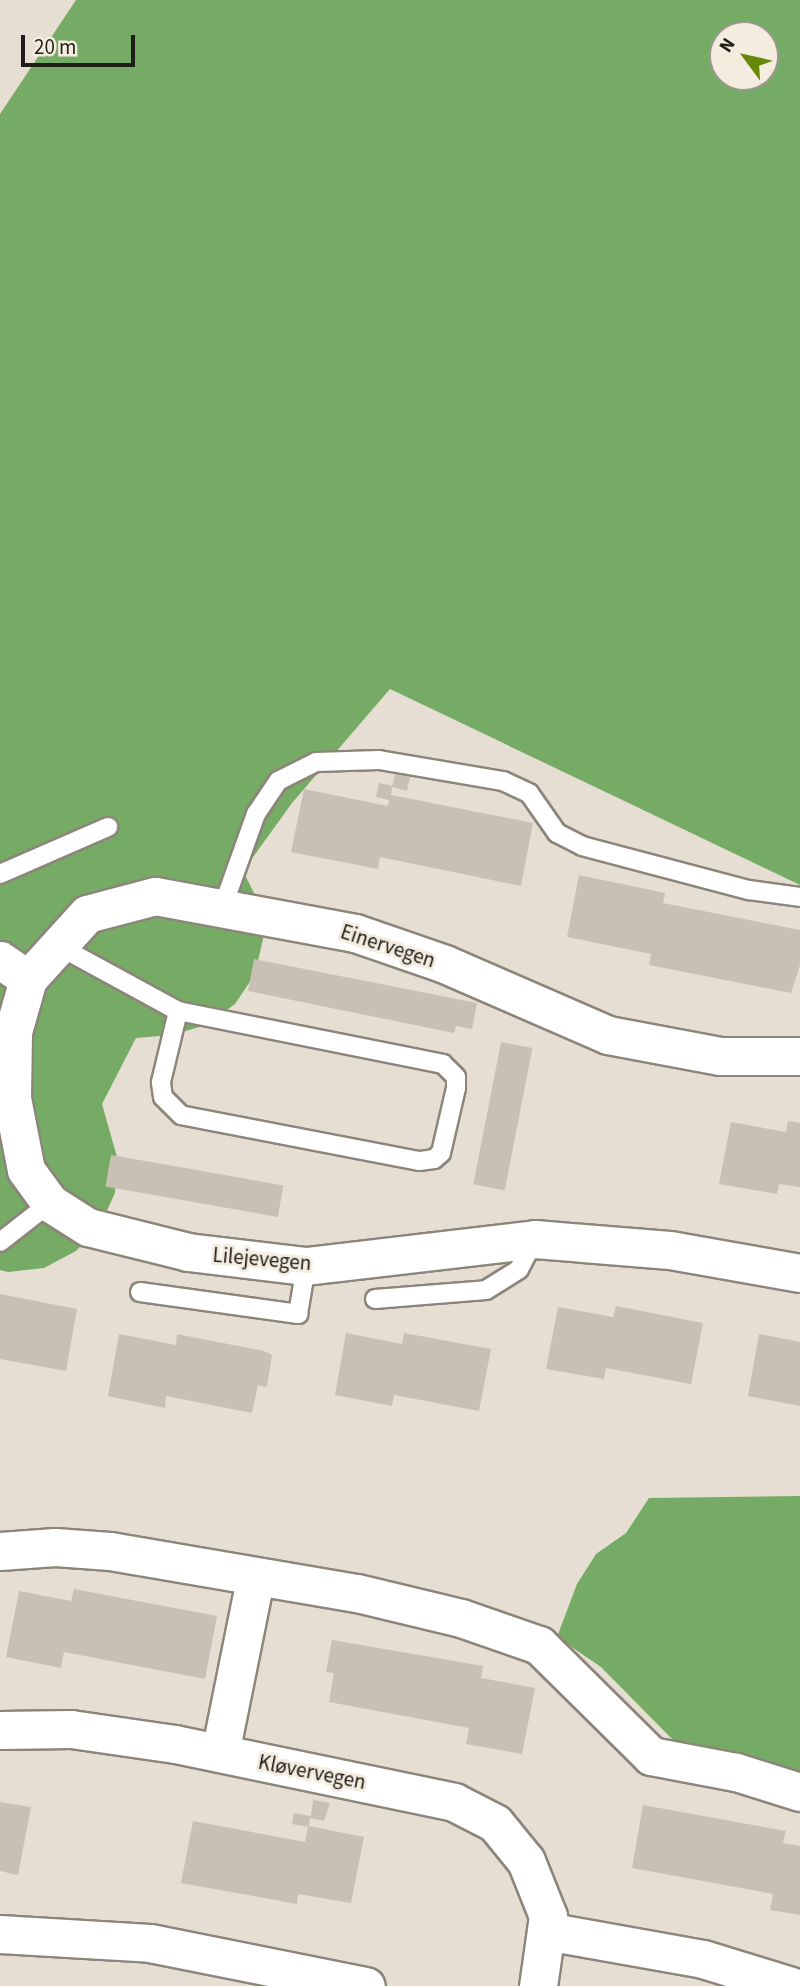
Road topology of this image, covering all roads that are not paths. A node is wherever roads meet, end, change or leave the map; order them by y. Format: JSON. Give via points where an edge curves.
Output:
{"nodes":[{"id":1,"x":108,"y":827,"type":"dead end"},
{"id":2,"x":0,"y":874,"type":"edge"},
{"id":3,"x":800,"y":897,"type":"edge"},
{"id":4,"x":223,"y":906,"type":"junction"},
{"id":5,"x":55,"y":944,"type":"junction"},
{"id":6,"x":14,"y":969,"type":"edge"},
{"id":7,"x":178,"y":1011,"type":"junction"},
{"id":8,"x":800,"y":1055,"type":"edge"},
{"id":9,"x":6,"y":1098,"type":"edge"},
{"id":10,"x":50,"y":1203,"type":"junction"},
{"id":11,"x":535,"y":1239,"type":"junction"},
{"id":12,"x":0,"y":1242,"type":"edge"},
{"id":13,"x":306,"y":1266,"type":"junction"},
{"id":14,"x":800,"y":1273,"type":"edge"},
{"id":15,"x":140,"y":1292,"type":"dead end"},
{"id":16,"x":375,"y":1299,"type":"dead end"},
{"id":17,"x":0,"y":1551,"type":"edge"},
{"id":18,"x":255,"y":1578,"type":"junction"},
{"id":19,"x":0,"y":1730,"type":"edge"},
{"id":20,"x":220,"y":1753,"type":"junction"},
{"id":21,"x":800,"y":1792,"type":"edge"},
{"id":22,"x":546,"y":1931,"type":"junction"},
{"id":23,"x":0,"y":1934,"type":"edge"},
{"id":24,"x":204,"y":1971,"type":"edge"},
{"id":25,"x":366,"y":1986,"type":"edge"},
{"id":26,"x":538,"y":1986,"type":"edge"},
{"id":27,"x":791,"y":1986,"type":"edge"}],
"edges":[{"from":1,"to":2,"type":"lane"},
{"from":3,"to":4,"type":"lane","via":[[749,890],[582,846],[557,833],[529,793],[503,781],[366,760],[316,761],[278,780],[256,814]]},
{"from":4,"to":5,"type":"street","name":"Einervegen","via":[[155,896],[115,904],[87,914]]},
{"from":4,"to":8,"type":"street","name":"Einervegen","via":[[355,933],[445,964],[608,1035],[720,1056]]},
{"from":5,"to":6,"type":"street","name":"Einervegen"},
{"from":5,"to":7,"type":"lane"},
{"from":6,"to":9,"type":"street","name":"Lilejevegen"},
{"from":7,"to":7,"type":"lane","via":[[161,1082],[163,1097],[181,1115],[419,1161],[434,1160],[441,1153],[456,1088],[456,1077],[443,1064]]},
{"from":9,"to":10,"type":"street","name":"Lilejevegen","via":[[26,1170]]},
{"from":10,"to":12,"type":"lane"},
{"from":10,"to":13,"type":"street","name":"Lilejevegen","via":[[101,1230],[188,1252]]},
{"from":11,"to":13,"type":"street","name":"Lilejevegen"},
{"from":11,"to":14,"type":"street","name":"Lilejevegen","via":[[670,1250]]},
{"from":11,"to":16,"type":"lane","via":[[519,1269],[486,1290]]},
{"from":13,"to":15,"type":"lane","via":[[298,1314]]},
{"from":17,"to":18,"type":"street","via":[[55,1547],[110,1551]]},
{"from":18,"to":20,"type":"street"},
{"from":18,"to":21,"type":"street","via":[[357,1593],[461,1618],[540,1645],[651,1756],[736,1772]]},
{"from":19,"to":20,"type":"street","name":"Kløvervegen","via":[[71,1729]]},
{"from":20,"to":22,"type":"street","name":"Kløvervegen","via":[[454,1802],[495,1823],[526,1861],[548,1916]]},
{"from":22,"to":26,"type":"street","name":"Kløvervegen"},
{"from":22,"to":27,"type":"street","via":[[703,1959]]},
{"from":23,"to":24,"type":"street","via":[[150,1943]]},
{"from":24,"to":25,"type":"street"}]}
